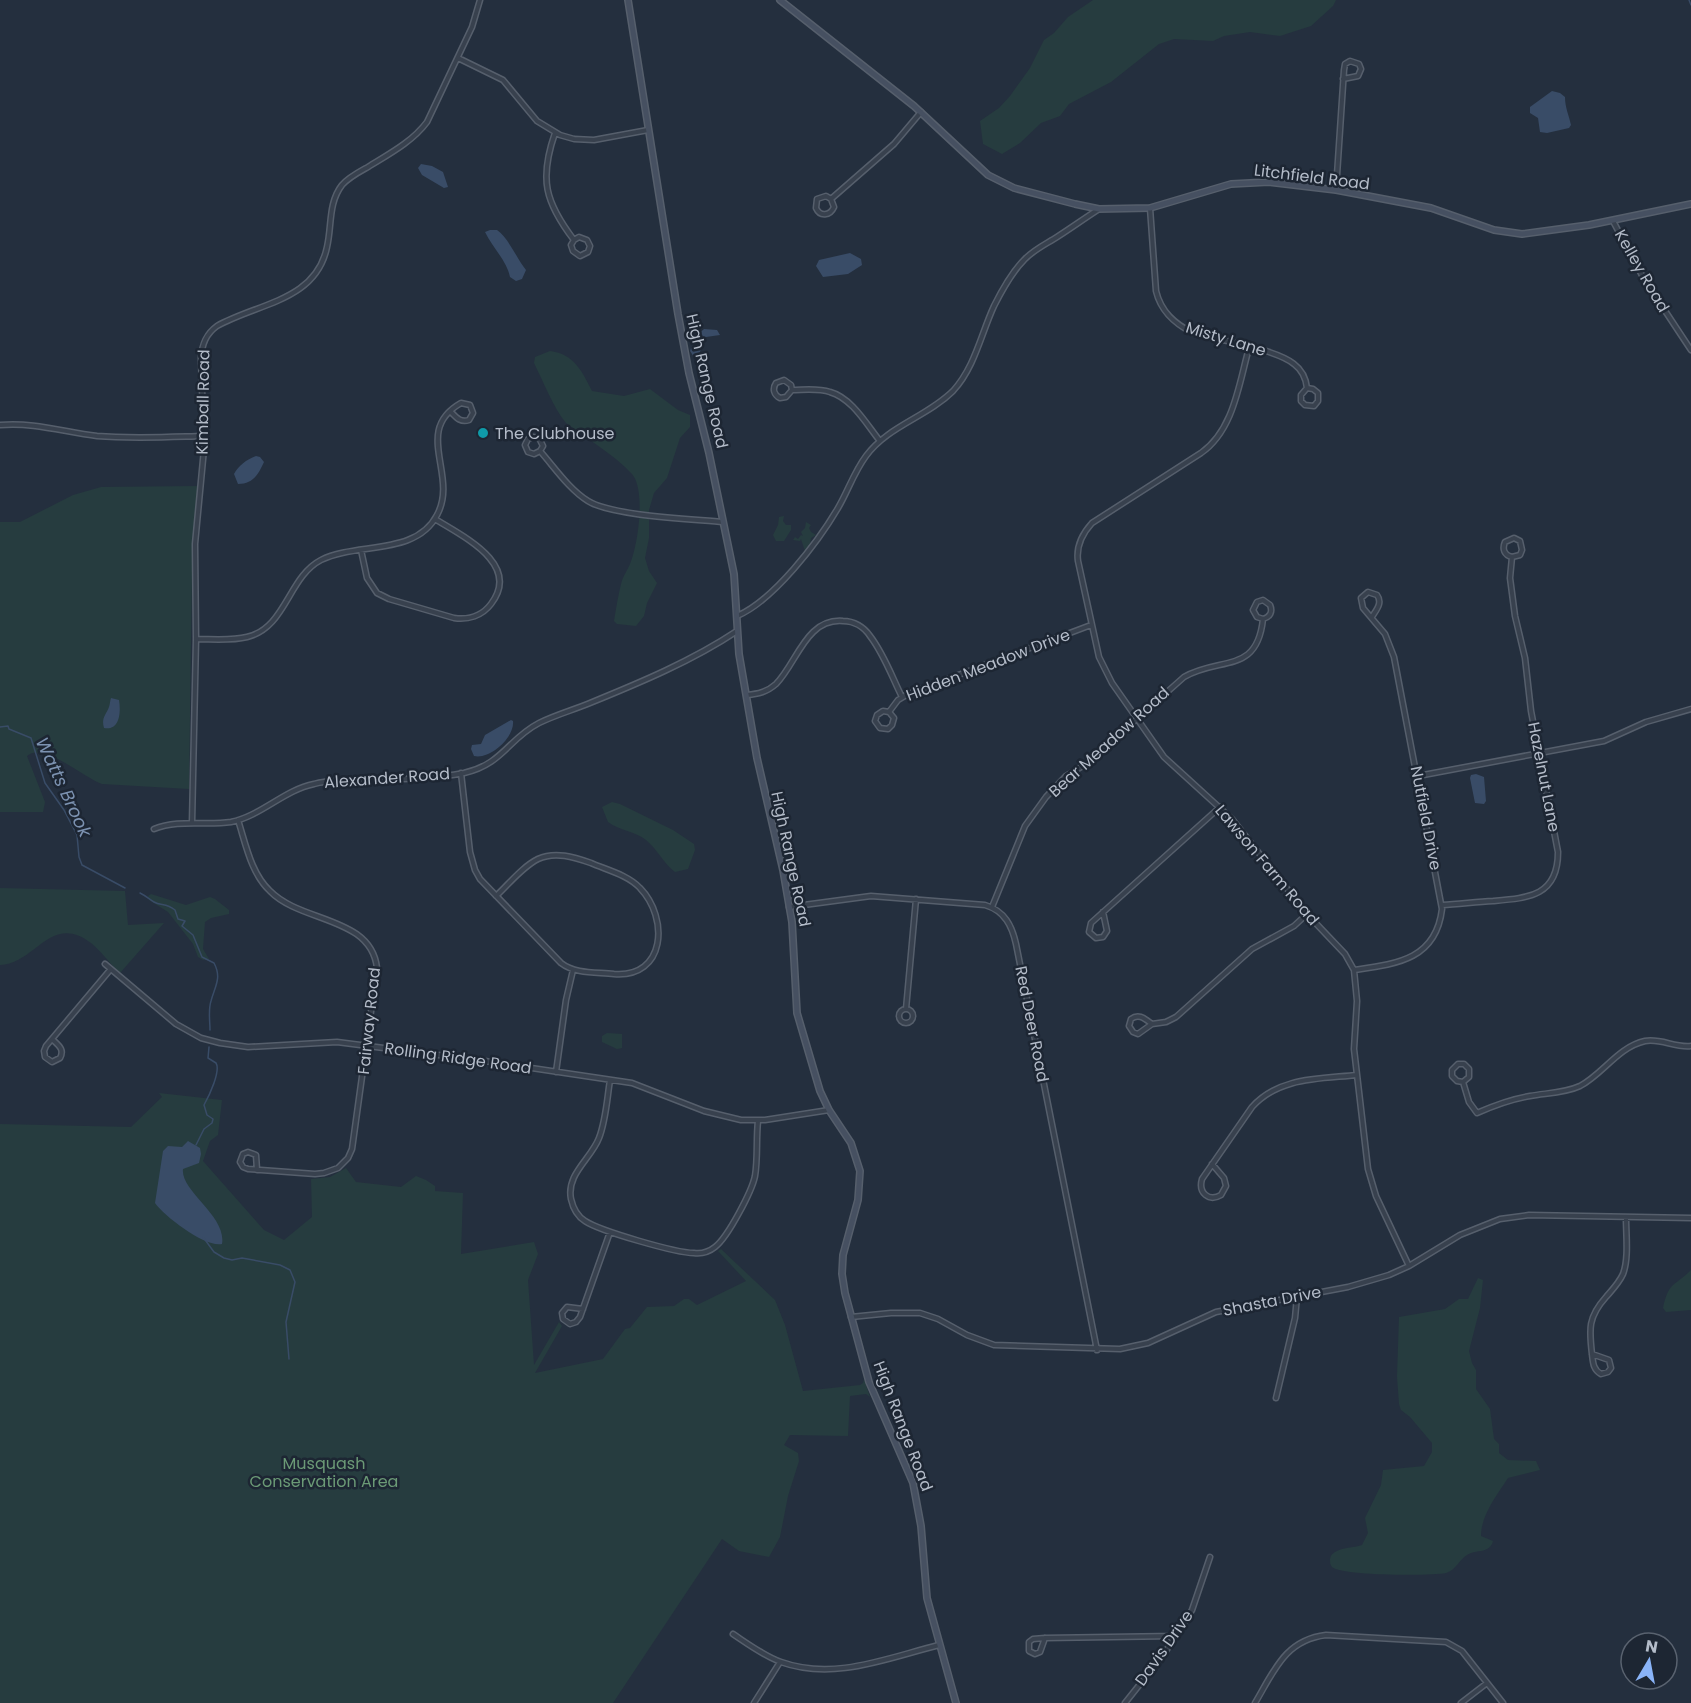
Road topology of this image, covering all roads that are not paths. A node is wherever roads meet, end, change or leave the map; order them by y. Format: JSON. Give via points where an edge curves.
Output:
{"nodes":[{"id":1,"x":480,"y":0,"type":"edge"},
{"id":2,"x":628,"y":0,"type":"edge"},
{"id":3,"x":780,"y":0,"type":"edge"},
{"id":4,"x":458,"y":58,"type":"junction"},
{"id":5,"x":1343,"y":79,"type":"junction"},
{"id":6,"x":921,"y":112,"type":"junction"},
{"id":7,"x":648,"y":130,"type":"junction"},
{"id":8,"x":555,"y":133,"type":"junction"},
{"id":9,"x":1336,"y":190,"type":"junction"},
{"id":10,"x":831,"y":199,"type":"junction"},
{"id":11,"x":1691,"y":204,"type":"edge"},
{"id":12,"x":1150,"y":208,"type":"junction"},
{"id":13,"x":1099,"y":209,"type":"junction"},
{"id":14,"x":1613,"y":220,"type":"junction"},
{"id":15,"x":574,"y":240,"type":"junction"},
{"id":16,"x":1249,"y":348,"type":"junction"},
{"id":17,"x":1691,"y":350,"type":"edge"},
{"id":18,"x":1307,"y":388,"type":"junction"},
{"id":19,"x":792,"y":390,"type":"junction"},
{"id":20,"x":450,"y":411,"type":"junction"},
{"id":21,"x":0,"y":425,"type":"edge"},
{"id":22,"x":204,"y":436,"type":"junction"},
{"id":23,"x":880,"y":441,"type":"junction"},
{"id":24,"x":540,"y":451,"type":"junction"},
{"id":25,"x":435,"y":519,"type":"junction"},
{"id":26,"x":723,"y":522,"type":"junction"},
{"id":27,"x":361,"y":550,"type":"junction"},
{"id":28,"x":1512,"y":557,"type":"junction"},
{"id":29,"x":737,"y":616,"type":"junction"},
{"id":30,"x":1372,"y":617,"type":"junction"},
{"id":31,"x":1263,"y":619,"type":"junction"},
{"id":32,"x":1091,"y":625,"type":"junction"},
{"id":33,"x":737,"y":631,"type":"junction"},
{"id":34,"x":196,"y":639,"type":"junction"},
{"id":35,"x":746,"y":696,"type":"junction"},
{"id":36,"x":902,"y":697,"type":"junction"},
{"id":37,"x":1691,"y":708,"type":"edge"},
{"id":38,"x":889,"y":712,"type":"junction"},
{"id":39,"x":1137,"y":718,"type":"junction"},
{"id":40,"x":1539,"y":754,"type":"junction"},
{"id":41,"x":461,"y":773,"type":"junction"},
{"id":42,"x":1418,"y":776,"type":"junction"},
{"id":43,"x":1220,"y":807,"type":"junction"},
{"id":44,"x":238,"y":820,"type":"junction"},
{"id":45,"x":192,"y":823,"type":"junction"},
{"id":46,"x":154,"y":829,"type":"dead end"},
{"id":47,"x":496,"y":896,"type":"junction"},
{"id":48,"x":916,"y":899,"type":"junction"},
{"id":49,"x":1442,"y":905,"type":"junction"},
{"id":50,"x":789,"y":907,"type":"junction"},
{"id":51,"x":992,"y":907,"type":"junction"},
{"id":52,"x":1103,"y":912,"type":"junction"},
{"id":53,"x":1307,"y":914,"type":"junction"},
{"id":54,"x":105,"y":964,"type":"dead end"},
{"id":55,"x":110,"y":970,"type":"junction"},
{"id":56,"x":573,"y":970,"type":"junction"},
{"id":57,"x":1354,"y":970,"type":"junction"},
{"id":58,"x":906,"y":1009,"type":"dead end"},
{"id":59,"x":1152,"y":1024,"type":"junction"},
{"id":60,"x":52,"y":1039,"type":"junction"},
{"id":61,"x":367,"y":1046,"type":"junction"},
{"id":62,"x":1691,"y":1046,"type":"edge"},
{"id":63,"x":556,"y":1072,"type":"junction"},
{"id":64,"x":1357,"y":1075,"type":"junction"},
{"id":65,"x":610,"y":1080,"type":"junction"},
{"id":66,"x":1463,"y":1082,"type":"junction"},
{"id":67,"x":829,"y":1110,"type":"junction"},
{"id":68,"x":758,"y":1121,"type":"junction"},
{"id":69,"x":1212,"y":1164,"type":"junction"},
{"id":70,"x":257,"y":1170,"type":"junction"},
{"id":71,"x":1626,"y":1217,"type":"junction"},
{"id":72,"x":1691,"y":1218,"type":"edge"},
{"id":73,"x":610,"y":1232,"type":"junction"},
{"id":74,"x":1409,"y":1266,"type":"junction"},
{"id":75,"x":1297,"y":1297,"type":"junction"},
{"id":76,"x":583,"y":1309,"type":"junction"},
{"id":77,"x":851,"y":1317,"type":"junction"},
{"id":78,"x":1097,"y":1350,"type":"junction"},
{"id":79,"x":1592,"y":1354,"type":"junction"},
{"id":80,"x":1276,"y":1398,"type":"dead end"},
{"id":81,"x":1210,"y":1557,"type":"dead end"},
{"id":82,"x":733,"y":1634,"type":"dead end"},
{"id":83,"x":1175,"y":1636,"type":"junction"},
{"id":84,"x":1045,"y":1638,"type":"junction"},
{"id":85,"x":939,"y":1646,"type":"junction"},
{"id":86,"x":780,"y":1662,"type":"junction"},
{"id":87,"x":1487,"y":1683,"type":"junction"},
{"id":88,"x":754,"y":1703,"type":"edge"},
{"id":89,"x":956,"y":1703,"type":"edge"},
{"id":90,"x":1125,"y":1703,"type":"edge"},
{"id":91,"x":1255,"y":1703,"type":"edge"},
{"id":92,"x":1461,"y":1703,"type":"edge"},
{"id":93,"x":1503,"y":1703,"type":"edge"}],
"edges":[{"from":1,"to":4,"type":"street","name":"Kimball Road"},
{"from":2,"to":7,"type":"street","name":"High Range Road"},
{"from":3,"to":6,"type":"street","name":"Litchfield Road"},
{"from":4,"to":8,"type":"street","via":[[503,80],[537,121]]},
{"from":4,"to":22,"type":"street","name":"Kimball Road","via":[[432,114],[418,134],[349,178],[339,189],[325,254],[312,280],[292,294],[208,333],[201,353]]},
{"from":5,"to":5,"type":"street","via":[[1346,64],[1359,64],[1358,76]]},
{"from":5,"to":9,"type":"street"},
{"from":6,"to":10,"type":"street","via":[[894,144]]},
{"from":6,"to":13,"type":"street","name":"Litchfield Road","via":[[996,181]]},
{"from":7,"to":8,"type":"street","via":[[594,140]]},
{"from":7,"to":26,"type":"street","name":"High Range Road","via":[[686,356]]},
{"from":8,"to":15,"type":"street","via":[[546,163],[546,182],[561,223]]},
{"from":9,"to":12,"type":"street","name":"Litchfield Road","via":[[1269,182],[1240,183]]},
{"from":9,"to":14,"type":"street","name":"Litchfield Road","via":[[1431,208],[1513,234]]},
{"from":10,"to":10,"type":"street","via":[[833,210],[819,213],[818,199]]},
{"from":11,"to":14,"type":"street","name":"Litchfield Road"},
{"from":12,"to":13,"type":"street","name":"Litchfield Road"},
{"from":12,"to":16,"type":"street","name":"Misty Lane","via":[[1156,291],[1163,308],[1174,322],[1193,333]]},
{"from":13,"to":23,"type":"street","via":[[1025,259],[998,298],[979,347],[954,389]]},
{"from":14,"to":17,"type":"street","name":"Kelley Road","via":[[1644,279]]},
{"from":15,"to":15,"type":"street","via":[[574,254],[586,254],[587,240]]},
{"from":16,"to":18,"type":"street","name":"Misty Lane","via":[[1292,362],[1301,371]]},
{"from":16,"to":32,"type":"street","name":"Lawson Farm Road","via":[[1227,423],[1213,444],[1096,520],[1083,534],[1077,557]]},
{"from":18,"to":18,"type":"street","name":"Misty Lane","via":[[1319,395],[1311,406],[1301,401]]},
{"from":19,"to":19,"type":"street","via":[[784,380],[774,388],[780,398],[786,398]]},
{"from":19,"to":23,"type":"street","via":[[823,390],[840,396]]},
{"from":20,"to":20,"type":"street","via":[[465,403],[471,405],[473,413],[463,421]]},
{"from":20,"to":25,"type":"street","via":[[437,435],[445,492]]},
{"from":21,"to":22,"type":"street","via":[[39,426],[98,436]]},
{"from":22,"to":34,"type":"street","name":"Kimball Road","via":[[196,532]]},
{"from":23,"to":29,"type":"street","via":[[865,456],[837,510],[790,573],[755,606]]},
{"from":24,"to":24,"type":"street","via":[[543,443],[539,438],[528,439],[528,452]]},
{"from":24,"to":26,"type":"street","via":[[572,488],[587,501],[604,508]]},
{"from":25,"to":27,"type":"street","via":[[412,538]]},
{"from":25,"to":27,"type":"street","via":[[484,551],[496,566],[497,594],[489,607],[477,615],[454,618],[382,596],[369,584]]},
{"from":26,"to":29,"type":"street","name":"High Range Road"},
{"from":27,"to":34,"type":"street","via":[[327,557],[311,567],[275,619],[260,631],[246,637]]},
{"from":28,"to":28,"type":"street","name":"Hazelnut Lane","via":[[1520,555],[1522,549],[1520,541],[1514,538],[1503,548]]},
{"from":28,"to":40,"type":"street","name":"Hazelnut Lane","via":[[1510,584]]},
{"from":29,"to":33,"type":"street","name":"High Range Road"},
{"from":30,"to":30,"type":"street","name":"Nutfield Drive","via":[[1360,602],[1368,592],[1380,600]]},
{"from":30,"to":42,"type":"street","name":"Nutfield Drive","via":[[1392,650]]},
{"from":31,"to":31,"type":"street","name":"Bear Meadow Road","via":[[1272,608],[1263,600],[1253,610]]},
{"from":31,"to":39,"type":"street","name":"Bear Meadow Road","via":[[1252,652],[1234,662],[1184,677]]},
{"from":32,"to":36,"type":"street","name":"Hidden Meadow Drive"},
{"from":32,"to":39,"type":"street","name":"Lawson Farm Road","via":[[1105,671]]},
{"from":33,"to":35,"type":"street","name":"High Range Road"},
{"from":33,"to":41,"type":"street","name":"Alexander Road","via":[[684,661],[539,723],[492,762]]},
{"from":34,"to":45,"type":"street","name":"Kimball Road"},
{"from":35,"to":36,"type":"street","via":[[772,687],[811,634],[823,624],[841,620],[855,623],[870,636]]},
{"from":35,"to":50,"type":"street","name":"High Range Road"},
{"from":36,"to":38,"type":"street","name":"Hidden Meadow Drive"},
{"from":37,"to":40,"type":"street","via":[[1604,741]]},
{"from":38,"to":38,"type":"street","name":"Hidden Meadow Drive","via":[[894,718],[892,725],[880,728],[877,716]]},
{"from":39,"to":43,"type":"street","name":"Lawson Farm Road","via":[[1164,757]]},
{"from":39,"to":51,"type":"street","name":"Bear Meadow Road","via":[[1086,764],[1066,776],[1027,822]]},
{"from":40,"to":42,"type":"street"},
{"from":40,"to":49,"type":"street","name":"Hazelnut Lane","via":[[1558,852],[1557,869],[1549,884],[1526,898]]},
{"from":41,"to":44,"type":"street","name":"Alexander Road","via":[[313,784]]},
{"from":41,"to":47,"type":"street","via":[[473,866]]},
{"from":42,"to":49,"type":"street","name":"Nutfield Drive"},
{"from":43,"to":52,"type":"street"},
{"from":43,"to":53,"type":"street","name":"Lawson Farm Road"},
{"from":44,"to":45,"type":"street","name":"Alexander Road"},
{"from":44,"to":61,"type":"street","name":"Fairway Road","via":[[252,863],[269,891],[297,910],[351,930],[369,946],[377,973]]},
{"from":45,"to":46,"type":"street","name":"Alexander Road"},
{"from":47,"to":56,"type":"street","via":[[561,963]]},
{"from":47,"to":56,"type":"street","via":[[529,865],[553,855],[578,858],[640,888],[651,903],[658,925],[659,940],[651,960],[626,974]]},
{"from":48,"to":50,"type":"street","via":[[871,896]]},
{"from":48,"to":51,"type":"street"},
{"from":48,"to":58,"type":"street"},
{"from":49,"to":57,"type":"street","name":"Nutfield Drive","via":[[1437,929],[1424,949],[1408,959]]},
{"from":50,"to":67,"type":"street","name":"High Range Road","via":[[794,932],[797,1013]]},
{"from":51,"to":78,"type":"street","name":"Red Deer Road","via":[[1009,922],[1016,944]]},
{"from":52,"to":52,"type":"street","via":[[1089,925],[1094,937],[1102,938],[1107,932]]},
{"from":53,"to":57,"type":"street","name":"Lawson Farm Road","via":[[1345,954]]},
{"from":53,"to":59,"type":"street","via":[[1294,927],[1252,949],[1180,1015]]},
{"from":54,"to":55,"type":"street","name":"Rolling Ridge Road"},
{"from":55,"to":60,"type":"street"},
{"from":55,"to":61,"type":"street","name":"Rolling Ridge Road","via":[[176,1024],[210,1041],[238,1047],[320,1042]]},
{"from":56,"to":63,"type":"street"},
{"from":57,"to":64,"type":"street","name":"Lawson Farm Road"},
{"from":59,"to":59,"type":"street","via":[[1136,1016],[1129,1026],[1138,1034]]},
{"from":60,"to":60,"type":"street","via":[[44,1054],[55,1062],[62,1052]]},
{"from":61,"to":63,"type":"street","name":"Rolling Ridge Road"},
{"from":61,"to":70,"type":"street","name":"Fairway Road","via":[[355,1140],[345,1162],[324,1173]]},
{"from":62,"to":66,"type":"street","via":[[1644,1041],[1578,1087],[1512,1099],[1477,1113]]},
{"from":63,"to":65,"type":"street","name":"Rolling Ridge Road"},
{"from":64,"to":69,"type":"street","via":[[1292,1082],[1269,1091],[1252,1107]]},
{"from":64,"to":74,"type":"street","name":"Lawson Farm Road","via":[[1370,1178]]},
{"from":65,"to":68,"type":"street","name":"Rolling Ridge Road","via":[[632,1083],[712,1114]]},
{"from":65,"to":73,"type":"street","via":[[600,1136],[570,1191],[580,1218]]},
{"from":66,"to":66,"type":"street","via":[[1470,1071],[1458,1064],[1452,1076]]},
{"from":67,"to":68,"type":"street","name":"Rolling Ridge Road"},
{"from":67,"to":77,"type":"street","name":"High Range Road","via":[[847,1134],[860,1171],[860,1190],[842,1265]]},
{"from":68,"to":73,"type":"street","via":[[752,1186],[715,1248],[686,1252]]},
{"from":69,"to":69,"type":"street","via":[[1226,1186],[1214,1198],[1204,1195],[1200,1185]]},
{"from":70,"to":70,"type":"street","via":[[243,1167],[243,1154],[256,1155]]},
{"from":71,"to":72,"type":"street","name":"Shasta Drive"},
{"from":71,"to":74,"type":"street","name":"Shasta Drive","via":[[1529,1215],[1500,1219],[1460,1235]]},
{"from":71,"to":79,"type":"street","via":[[1624,1270],[1593,1313]]},
{"from":73,"to":76,"type":"street"},
{"from":74,"to":75,"type":"street","name":"Shasta Drive","via":[[1366,1283]]},
{"from":75,"to":78,"type":"street","name":"Shasta Drive","via":[[1207,1315],[1138,1346]]},
{"from":75,"to":80,"type":"street"},
{"from":76,"to":76,"type":"street","via":[[576,1323],[563,1319],[567,1307]]},
{"from":77,"to":78,"type":"street","name":"Shasta Drive","via":[[920,1313],[994,1345]]},
{"from":77,"to":85,"type":"street","name":"High Range Road","via":[[872,1391],[913,1483],[927,1598]]},
{"from":79,"to":79,"type":"street","via":[[1596,1371],[1608,1372],[1609,1360]]},
{"from":81,"to":83,"type":"street","name":"Davis Drive","via":[[1192,1610]]},
{"from":82,"to":86,"type":"street"},
{"from":83,"to":84,"type":"street"},
{"from":83,"to":90,"type":"street","name":"Davis Drive"},
{"from":84,"to":84,"type":"street","via":[[1040,1652],[1029,1651],[1030,1641]]},
{"from":85,"to":86,"type":"street","via":[[846,1668]]},
{"from":85,"to":89,"type":"street","name":"High Range Road"},
{"from":86,"to":88,"type":"street"},
{"from":87,"to":91,"type":"street","via":[[1462,1652],[1446,1642],[1326,1635],[1291,1649]]},
{"from":87,"to":92,"type":"street"},
{"from":87,"to":93,"type":"street"}]}
